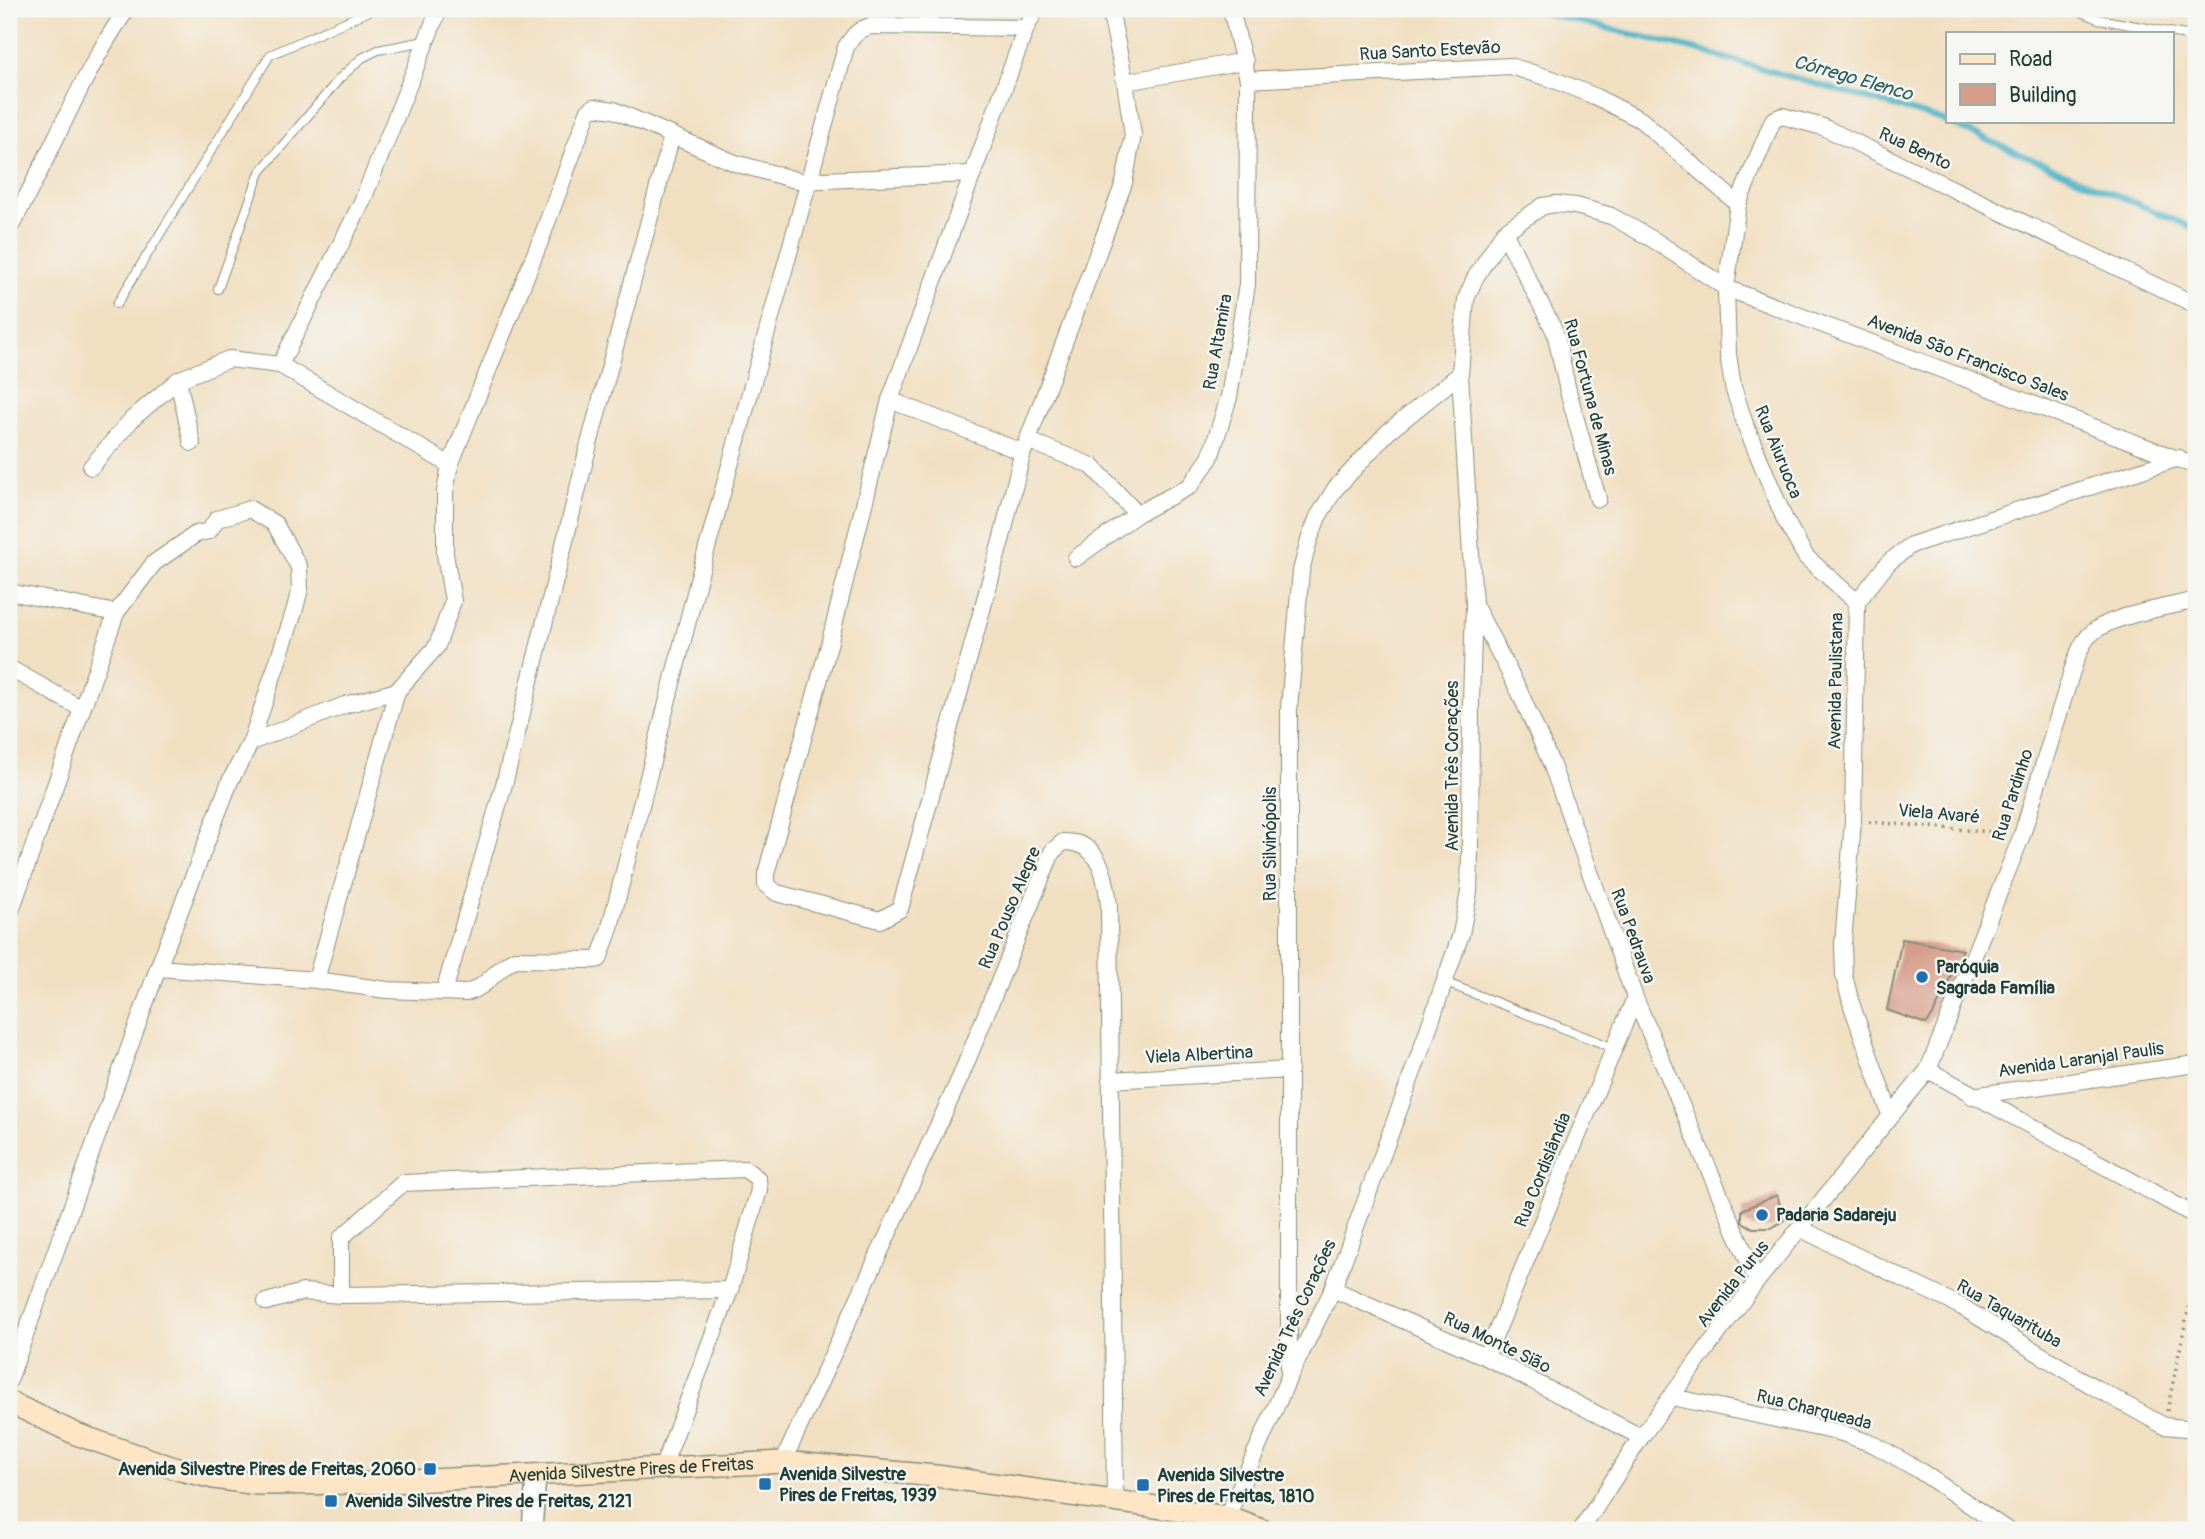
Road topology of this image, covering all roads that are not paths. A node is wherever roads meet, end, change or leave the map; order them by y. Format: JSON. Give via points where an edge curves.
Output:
{"nodes":[{"id":1,"x":127,"y":9,"type":"edge"},
{"id":2,"x":373,"y":9,"type":"edge"},
{"id":3,"x":439,"y":9,"type":"edge"},
{"id":4,"x":1036,"y":9,"type":"edge"},
{"id":5,"x":1110,"y":9,"type":"edge"},
{"id":6,"x":1231,"y":9,"type":"edge"},
{"id":7,"x":2074,"y":9,"type":"edge"},
{"id":8,"x":1026,"y":28,"type":"junction"},
{"id":9,"x":2169,"y":32,"type":"edge"},
{"id":10,"x":2174,"y":33,"type":"edge"},
{"id":11,"x":2196,"y":37,"type":"edge"},
{"id":12,"x":428,"y":40,"type":"junction"},
{"id":13,"x":1245,"y":61,"type":"junction"},
{"id":14,"x":1248,"y":80,"type":"junction"},
{"id":15,"x":1125,"y":82,"type":"junction"},
{"id":16,"x":672,"y":135,"type":"junction"},
{"id":17,"x":972,"y":174,"type":"junction"},
{"id":18,"x":809,"y":180,"type":"junction"},
{"id":19,"x":1738,"y":204,"type":"junction"},
{"id":20,"x":9,"y":229,"type":"edge"},
{"id":21,"x":1504,"y":232,"type":"junction"},
{"id":22,"x":1726,"y":288,"type":"junction"},
{"id":23,"x":218,"y":289,"type":"dead end"},
{"id":24,"x":117,"y":304,"type":"dead end"},
{"id":25,"x":2196,"y":305,"type":"edge"},
{"id":26,"x":280,"y":365,"type":"junction"},
{"id":27,"x":1460,"y":374,"type":"junction"},
{"id":28,"x":178,"y":380,"type":"junction"},
{"id":29,"x":890,"y":400,"type":"junction"},
{"id":30,"x":192,"y":443,"type":"dead end"},
{"id":31,"x":1025,"y":446,"type":"junction"},
{"id":32,"x":2179,"y":458,"type":"junction"},
{"id":33,"x":450,"y":465,"type":"junction"},
{"id":34,"x":2196,"y":466,"type":"edge"},
{"id":35,"x":91,"y":467,"type":"dead end"},
{"id":36,"x":1598,"y":499,"type":"dead end"},
{"id":37,"x":1137,"y":514,"type":"junction"},
{"id":38,"x":1076,"y":558,"type":"dead end"},
{"id":39,"x":9,"y":592,"type":"edge"},
{"id":40,"x":2196,"y":600,"type":"edge"},
{"id":41,"x":1857,"y":602,"type":"junction"},
{"id":42,"x":1474,"y":604,"type":"junction"},
{"id":43,"x":116,"y":613,"type":"junction"},
{"id":44,"x":9,"y":668,"type":"edge"},
{"id":45,"x":397,"y":691,"type":"junction"},
{"id":46,"x":82,"y":709,"type":"junction"},
{"id":47,"x":251,"y":742,"type":"junction"},
{"id":48,"x":9,"y":915,"type":"edge"},
{"id":49,"x":158,"y":968,"type":"junction"},
{"id":50,"x":316,"y":980,"type":"junction"},
{"id":51,"x":1444,"y":982,"type":"junction"},
{"id":52,"x":444,"y":992,"type":"junction"},
{"id":53,"x":1635,"y":998,"type":"junction"},
{"id":54,"x":1614,"y":1048,"type":"junction"},
{"id":55,"x":2196,"y":1063,"type":"edge"},
{"id":56,"x":1290,"y":1070,"type":"junction"},
{"id":57,"x":1927,"y":1070,"type":"junction"},
{"id":58,"x":1110,"y":1080,"type":"junction"},
{"id":59,"x":1972,"y":1096,"type":"junction"},
{"id":60,"x":1890,"y":1114,"type":"junction"},
{"id":61,"x":2196,"y":1216,"type":"edge"},
{"id":62,"x":1801,"y":1229,"type":"junction"},
{"id":63,"x":1757,"y":1281,"type":"junction"},
{"id":64,"x":1334,"y":1289,"type":"junction"},
{"id":65,"x":730,"y":1290,"type":"junction"},
{"id":66,"x":341,"y":1294,"type":"junction"},
{"id":67,"x":266,"y":1302,"type":"dead end"},
{"id":68,"x":1486,"y":1357,"type":"junction"},
{"id":69,"x":1289,"y":1377,"type":"junction"},
{"id":70,"x":9,"y":1380,"type":"edge"},
{"id":71,"x":1672,"y":1397,"type":"junction"},
{"id":72,"x":9,"y":1402,"type":"edge"},
{"id":73,"x":2196,"y":1429,"type":"edge"},
{"id":74,"x":1641,"y":1437,"type":"junction"},
{"id":75,"x":783,"y":1462,"type":"junction"},
{"id":76,"x":662,"y":1469,"type":"junction"},
{"id":77,"x":537,"y":1476,"type":"junction"},
{"id":78,"x":1115,"y":1501,"type":"junction"},
{"id":79,"x":1591,"y":1515,"type":"junction"},
{"id":80,"x":1227,"y":1517,"type":"junction"},
{"id":81,"x":532,"y":1530,"type":"edge"},
{"id":82,"x":1262,"y":1530,"type":"edge"},
{"id":83,"x":1581,"y":1530,"type":"edge"},
{"id":84,"x":1597,"y":1530,"type":"edge"},
{"id":85,"x":2007,"y":1530,"type":"edge"}],
"edges":[{"from":1,"to":20,"type":"street","via":[[93,64]]},
{"from":2,"to":24,"type":"lane","via":[[271,55]]},
{"from":3,"to":12,"type":"street"},
{"from":4,"to":8,"type":"street"},
{"from":5,"to":15,"type":"street"},
{"from":6,"to":13,"type":"street"},
{"from":7,"to":9,"type":"lane","via":[[2098,19]]},
{"from":8,"to":17,"type":"street"},
{"from":8,"to":18,"type":"street","via":[[862,28],[846,47]]},
{"from":10,"to":11,"type":"lane"},
{"from":12,"to":23,"type":"lane","via":[[378,50],[362,58],[260,173]]},
{"from":12,"to":26,"type":"street","via":[[362,202]]},
{"from":13,"to":14,"type":"street","name":"Rua Altamira"},
{"from":13,"to":15,"type":"street"},
{"from":14,"to":19,"type":"street","name":"Rua Santo Estevão","via":[[1510,66],[1596,97],[1641,120]]},
{"from":14,"to":37,"type":"street","name":"Rua Altamira","via":[[1247,284],[1228,397],[1210,458],[1200,474],[1190,486]]},
{"from":15,"to":31,"type":"street","via":[[1133,135],[1124,183]]},
{"from":16,"to":18,"type":"street","via":[[735,163]]},
{"from":16,"to":33,"type":"street","via":[[614,110],[594,107],[587,112]]},
{"from":16,"to":52,"type":"street","via":[[505,781]]},
{"from":17,"to":18,"type":"street"},
{"from":17,"to":29,"type":"street"},
{"from":18,"to":52,"type":"street","via":[[600,957],[514,959],[477,990]]},
{"from":19,"to":22,"type":"street","name":"Rua Bento"},
{"from":19,"to":25,"type":"street","name":"Rua Bento","via":[[1773,120],[1782,116],[1800,119]]},
{"from":21,"to":22,"type":"street","name":"Avenida Três Corações","via":[[1542,206],[1576,206],[1611,216]]},
{"from":21,"to":27,"type":"street","name":"Avenida Três Corações","via":[[1466,299]]},
{"from":21,"to":36,"type":"street","name":"Rua Fortuna de Minas","via":[[1555,332]]},
{"from":22,"to":32,"type":"street","name":"Avenida São Francisco Sales"},
{"from":22,"to":41,"type":"street","name":"Rua Aiuruoca","via":[[1733,387],[1785,520],[1806,557]]},
{"from":26,"to":28,"type":"street","via":[[229,359]]},
{"from":26,"to":33,"type":"street"},
{"from":27,"to":42,"type":"street","name":"Avenida Três Corações"},
{"from":27,"to":56,"type":"street","name":"Rua Silvinópolis","via":[[1388,432],[1335,489],[1308,540],[1289,709]]},
{"from":28,"to":30,"type":"street"},
{"from":28,"to":35,"type":"street","via":[[132,419]]},
{"from":29,"to":31,"type":"street"},
{"from":29,"to":31,"type":"street","via":[[766,874],[766,885],[777,893],[880,920],[900,909]]},
{"from":31,"to":37,"type":"street","via":[[1092,466]]},
{"from":32,"to":34,"type":"street","name":"Avenida São Francisco Sales"},
{"from":32,"to":41,"type":"street","name":"Avenida Paulistana","via":[[1911,545],[1888,563]]},
{"from":33,"to":45,"type":"street","via":[[445,554],[453,601],[437,646]]},
{"from":37,"to":38,"type":"street","name":"Rua Altamira"},
{"from":39,"to":43,"type":"street"},
{"from":40,"to":57,"type":"street","name":"Rua Pardinho","via":[[2109,622],[2081,647],[2022,835]]},
{"from":41,"to":60,"type":"street","name":"Avenida Paulistana","via":[[1853,821],[1844,975]]},
{"from":42,"to":51,"type":"street","name":"Avenida Três Corações","via":[[1469,892],[1461,934]]},
{"from":42,"to":53,"type":"street","name":"Rua Pedrauva","via":[[1551,763]]},
{"from":43,"to":46,"type":"street"},
{"from":43,"to":47,"type":"street","via":[[154,563],[196,534],[209,531],[218,519],[250,509],[275,524],[299,567],[300,589]]},
{"from":44,"to":46,"type":"street"},
{"from":45,"to":47,"type":"street","via":[[345,705]]},
{"from":45,"to":50,"type":"street"},
{"from":46,"to":48,"type":"street"},
{"from":47,"to":49,"type":"street","via":[[230,781]]},
{"from":49,"to":50,"type":"street"},
{"from":49,"to":70,"type":"street"},
{"from":50,"to":52,"type":"street"},
{"from":51,"to":54,"type":"lane"},
{"from":51,"to":64,"type":"street","name":"Avenida Três Corações"},
{"from":53,"to":54,"type":"street","name":"Rua Cordislândia"},
{"from":53,"to":63,"type":"street","name":"Rua Pedrauva"},
{"from":54,"to":68,"type":"street","name":"Rua Cordislândia"},
{"from":55,"to":59,"type":"street","name":"Avenida Laranjal Paulis"},
{"from":56,"to":58,"type":"street","name":"Viela Albertina"},
{"from":56,"to":69,"type":"street","name":"Rua Silvinópolis"},
{"from":57,"to":59,"type":"street"},
{"from":57,"to":60,"type":"street","name":"Avenida Purus"},
{"from":58,"to":75,"type":"street","name":"Rua Pouso Alegre","via":[[1106,880],[1099,861],[1088,850],[1075,841],[1063,842],[1052,852],[960,1078]]},
{"from":58,"to":78,"type":"street","name":"Rua Pouso Alegre"},
{"from":59,"to":61,"type":"street"},
{"from":60,"to":62,"type":"street","name":"Avenida Purus"},
{"from":62,"to":63,"type":"street","name":"Avenida Purus"},
{"from":62,"to":73,"type":"street","name":"Rua Taquarituba","via":[[1962,1307],[2164,1426]]},
{"from":63,"to":71,"type":"street","name":"Avenida Purus"},
{"from":64,"to":68,"type":"street","name":"Rua Monte Sião"},
{"from":64,"to":69,"type":"street","name":"Avenida Três Corações"},
{"from":65,"to":66,"type":"street"},
{"from":65,"to":66,"type":"street","via":[[759,1190],[758,1179],[745,1169],[403,1183],[341,1238]]},
{"from":65,"to":76,"type":"street"},
{"from":66,"to":67,"type":"street","via":[[303,1292]]},
{"from":68,"to":74,"type":"street","name":"Rua Monte Sião"},
{"from":69,"to":80,"type":"street","name":"Avenida Três Corações"},
{"from":71,"to":74,"type":"street","name":"Avenida Purus"},
{"from":71,"to":85,"type":"street","name":"Rua Charqueada","via":[[1842,1433],[1875,1445]]},
{"from":72,"to":77,"type":"main road","name":"Avenida Silvestre Pires de Freitas","via":[[76,1434],[214,1478],[258,1484]]},
{"from":74,"to":79,"type":"street","name":"Avenida Purus"},
{"from":75,"to":76,"type":"main road","name":"Avenida Silvestre Pires de Freitas"},
{"from":75,"to":78,"type":"main road","name":"Avenida Silvestre Pires de Freitas","via":[[936,1476]]},
{"from":76,"to":77,"type":"main road","name":"Avenida Silvestre Pires de Freitas"},
{"from":77,"to":81,"type":"street"},
{"from":78,"to":80,"type":"main road","name":"Avenida Silvestre Pires de Freitas"},
{"from":79,"to":83,"type":"street","name":"Avenida Purus"},
{"from":79,"to":84,"type":"street"},
{"from":80,"to":82,"type":"main road","name":"Avenida Silvestre Pires de Freitas"}]}
